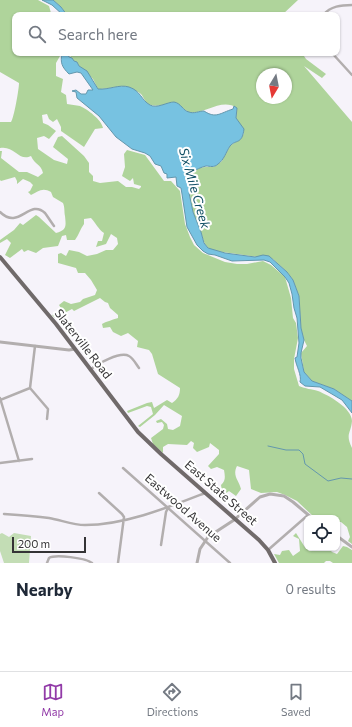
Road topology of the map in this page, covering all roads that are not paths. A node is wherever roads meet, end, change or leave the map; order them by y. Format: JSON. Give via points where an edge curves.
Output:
{"nodes":[{"id":1,"x":352,"y":5,"type":"edge"},
{"id":2,"x":327,"y":12,"type":"edge"},
{"id":3,"x":335,"y":56,"type":"edge"},
{"id":4,"x":352,"y":75,"type":"edge"},
{"id":5,"x":0,"y":212,"type":"edge"},
{"id":6,"x":54,"y":226,"type":"dead end"},
{"id":7,"x":0,"y":257,"type":"edge"},
{"id":8,"x":0,"y":342,"type":"edge"},
{"id":9,"x":35,"y":346,"type":"junction"},
{"id":10,"x":75,"y":349,"type":"junction"},
{"id":11,"x":139,"y":368,"type":"dead end"},
{"id":12,"x":90,"y":370,"type":"junction"},
{"id":13,"x":30,"y":388,"type":"junction"},
{"id":14,"x":0,"y":399,"type":"edge"},
{"id":15,"x":47,"y":419,"type":"dead end"},
{"id":16,"x":149,"y":444,"type":"joint"},
{"id":17,"x":32,"y":459,"type":"dead end"},
{"id":18,"x":19,"y":461,"type":"junction"},
{"id":19,"x":0,"y":463,"type":"edge"},
{"id":20,"x":123,"y":468,"type":"dead end"},
{"id":21,"x":99,"y":493,"type":"dead end"},
{"id":22,"x":206,"y":493,"type":"junction"},
{"id":23,"x":168,"y":507,"type":"junction"},
{"id":24,"x":4,"y":514,"type":"dead end"},
{"id":25,"x":308,"y":515,"type":"edge"},
{"id":26,"x":304,"y":518,"type":"edge"},
{"id":27,"x":124,"y":519,"type":"junction"},
{"id":28,"x":236,"y":519,"type":"junction"},
{"id":29,"x":340,"y":538,"type":"edge"},
{"id":30,"x":205,"y":540,"type":"junction"},
{"id":31,"x":161,"y":545,"type":"dead end"},
{"id":32,"x":352,"y":547,"type":"edge"},
{"id":33,"x":268,"y":550,"type":"junction"},
{"id":34,"x":47,"y":563,"type":"edge"},
{"id":35,"x":92,"y":563,"type":"edge"},
{"id":36,"x":118,"y":563,"type":"edge"},
{"id":37,"x":197,"y":563,"type":"edge"},
{"id":38,"x":230,"y":563,"type":"edge"},
{"id":39,"x":276,"y":563,"type":"edge"}],
"edges":[{"from":1,"to":2,"type":"street","via":[[339,6]]},
{"from":3,"to":4,"type":"street"},
{"from":5,"to":6,"type":"street","via":[[7,218],[14,218],[29,210],[38,210],[45,213]]},
{"from":7,"to":10,"type":"highway","name":"Slaterville Road"},
{"from":8,"to":9,"type":"street"},
{"from":9,"to":10,"type":"street"},
{"from":9,"to":13,"type":"street"},
{"from":10,"to":12,"type":"highway","name":"Slaterville Road"},
{"from":11,"to":12,"type":"street","via":[[130,357],[123,355],[100,363]]},
{"from":12,"to":16,"type":"highway","name":"Slaterville Road"},
{"from":13,"to":14,"type":"street"},
{"from":13,"to":15,"type":"street","via":[[48,409]]},
{"from":14,"to":18,"type":"street"},
{"from":16,"to":22,"type":"highway","name":"East State Street"},
{"from":17,"to":18,"type":"street"},
{"from":18,"to":19,"type":"street"},
{"from":20,"to":23,"type":"street","name":"Eastwood Avenue"},
{"from":21,"to":27,"type":"street","via":[[122,514]]},
{"from":22,"to":23,"type":"street"},
{"from":22,"to":28,"type":"highway","name":"East State Street"},
{"from":23,"to":27,"type":"street"},
{"from":23,"to":30,"type":"street","name":"Eastwood Avenue"},
{"from":23,"to":31,"type":"street"},
{"from":24,"to":27,"type":"street","via":[[50,518],[85,525]]},
{"from":25,"to":28,"type":"street","via":[[289,499],[270,494],[256,499]]},
{"from":26,"to":33,"type":"street"},
{"from":27,"to":36,"type":"street"},
{"from":28,"to":30,"type":"street"},
{"from":28,"to":33,"type":"highway","name":"East State Street"},
{"from":29,"to":32,"type":"street"},
{"from":30,"to":37,"type":"street"},
{"from":30,"to":38,"type":"street","name":"Eastwood Avenue"},
{"from":33,"to":39,"type":"highway","name":"East State Street"},
{"from":34,"to":35,"type":"street","via":[[49,558],[55,555]]}]}
